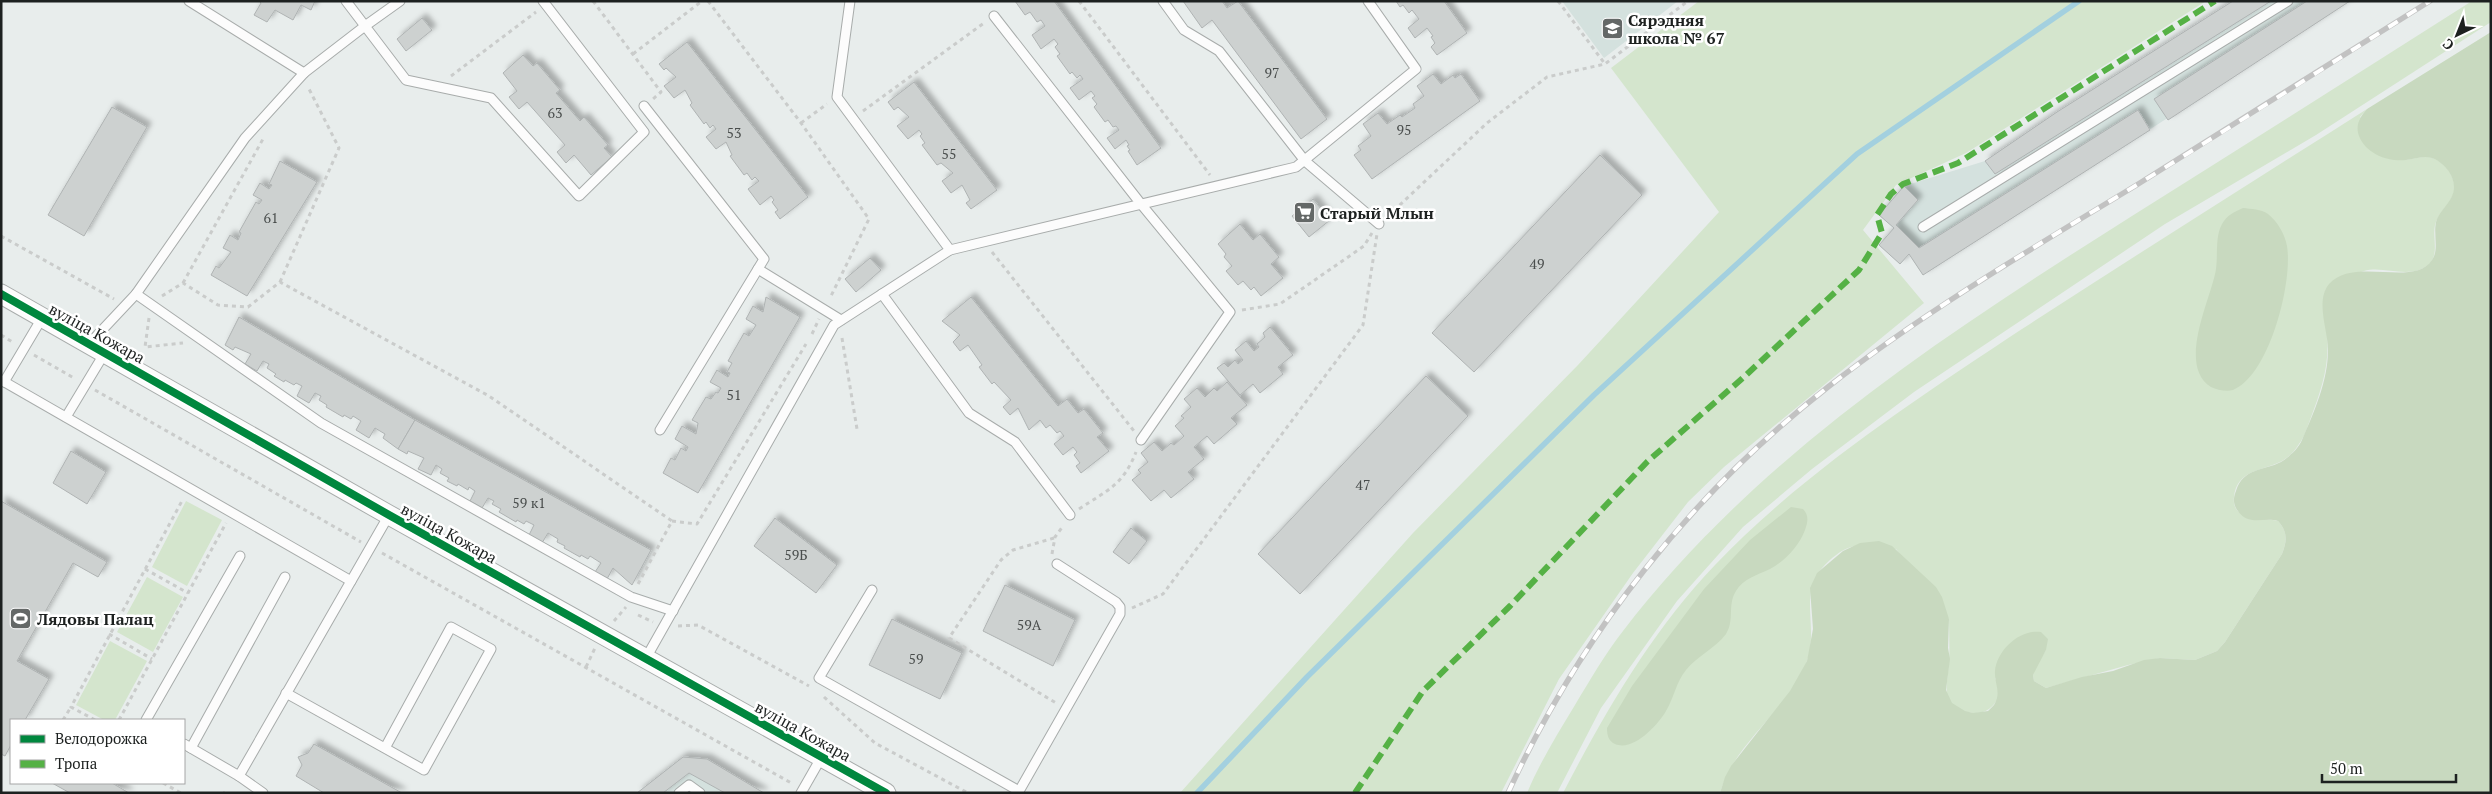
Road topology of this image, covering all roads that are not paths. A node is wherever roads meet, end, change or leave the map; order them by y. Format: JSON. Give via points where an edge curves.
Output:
{"nodes":[{"id":1,"x":189,"y":1,"type":"edge"},
{"id":2,"x":346,"y":1,"type":"edge"},
{"id":3,"x":400,"y":1,"type":"edge"},
{"id":4,"x":850,"y":1,"type":"edge"},
{"id":5,"x":1162,"y":1,"type":"edge"},
{"id":6,"x":1368,"y":1,"type":"edge"},
{"id":7,"x":2288,"y":1,"type":"edge"},
{"id":8,"x":544,"y":3,"type":"edge"},
{"id":9,"x":994,"y":16,"type":"road end"},
{"id":10,"x":365,"y":26,"type":"junction"},
{"id":11,"x":304,"y":73,"type":"junction"},
{"id":12,"x":644,"y":106,"type":"road end"},
{"id":13,"x":1305,"y":161,"type":"junction"},
{"id":14,"x":1142,"y":204,"type":"junction"},
{"id":15,"x":1379,"y":224,"type":"road end"},
{"id":16,"x":1923,"y":227,"type":"dead end"},
{"id":17,"x":950,"y":250,"type":"junction"},
{"id":18,"x":758,"y":269,"type":"junction"},
{"id":19,"x":1,"y":294,"type":"edge"},
{"id":20,"x":136,"y":294,"type":"junction"},
{"id":21,"x":882,"y":294,"type":"junction"},
{"id":22,"x":42,"y":318,"type":"junction"},
{"id":23,"x":841,"y":320,"type":"junction"},
{"id":24,"x":96,"y":349,"type":"junction"},
{"id":25,"x":3,"y":381,"type":"edge"},
{"id":26,"x":66,"y":417,"type":"junction"},
{"id":27,"x":660,"y":430,"type":"dead end"},
{"id":28,"x":1141,"y":440,"type":"road end"},
{"id":29,"x":389,"y":515,"type":"junction"},
{"id":30,"x":1070,"y":515,"type":"road end"},
{"id":31,"x":240,"y":556,"type":"dead end"},
{"id":32,"x":1057,"y":564,"type":"road end"},
{"id":33,"x":285,"y":577,"type":"dead end"},
{"id":34,"x":351,"y":580,"type":"junction"},
{"id":35,"x":872,"y":590,"type":"dead end"},
{"id":36,"x":673,"y":611,"type":"junction"},
{"id":37,"x":646,"y":658,"type":"junction"},
{"id":38,"x":286,"y":693,"type":"junction"},
{"id":39,"x":147,"y":719,"type":"edge"},
{"id":40,"x":187,"y":746,"type":"edge"},
{"id":41,"x":385,"y":748,"type":"junction"},
{"id":42,"x":822,"y":758,"type":"junction"},
{"id":43,"x":239,"y":776,"type":"junction"},
{"id":44,"x":802,"y":791,"type":"edge"},
{"id":45,"x":1018,"y":792,"type":"edge"},
{"id":46,"x":263,"y":793,"type":"edge"},
{"id":47,"x":679,"y":793,"type":"edge"},
{"id":48,"x":700,"y":793,"type":"edge"},
{"id":49,"x":886,"y":793,"type":"edge"}],
"edges":[{"from":1,"to":11,"type":"lane"},
{"from":2,"to":10,"type":"lane"},
{"from":3,"to":10,"type":"lane"},
{"from":4,"to":17,"type":"lane","via":[[837,98]]},
{"from":5,"to":13,"type":"lane","via":[[1184,30],[1220,51]]},
{"from":6,"to":13,"type":"lane","via":[[1416,69]]},
{"from":7,"to":16,"type":"lane"},
{"from":8,"to":10,"type":"lane","via":[[644,132],[579,196],[491,98],[406,80]]},
{"from":9,"to":14,"type":"lane"},
{"from":10,"to":11,"type":"lane"},
{"from":11,"to":20,"type":"lane","via":[[245,138]]},
{"from":12,"to":18,"type":"lane","via":[[764,260]]},
{"from":13,"to":14,"type":"lane","via":[[1296,167]]},
{"from":13,"to":15,"type":"lane"},
{"from":14,"to":17,"type":"lane"},
{"from":14,"to":28,"type":"lane","via":[[1230,312]]},
{"from":17,"to":21,"type":"lane"},
{"from":18,"to":23,"type":"lane"},
{"from":18,"to":27,"type":"lane"},
{"from":19,"to":22,"type":"street","name":"вуліца Кожара"},
{"from":20,"to":24,"type":"lane"},
{"from":20,"to":36,"type":"lane","via":[[322,423],[631,597]]},
{"from":21,"to":23,"type":"lane"},
{"from":21,"to":30,"type":"lane","via":[[969,414],[1015,442]]},
{"from":22,"to":24,"type":"street","name":"вуліца Кожара"},
{"from":22,"to":25,"type":"lane"},
{"from":23,"to":36,"type":"lane","via":[[834,325]]},
{"from":24,"to":26,"type":"lane","via":[[86,385]]},
{"from":24,"to":29,"type":"street","name":"вуліца Кожара"},
{"from":25,"to":26,"type":"lane"},
{"from":26,"to":34,"type":"lane"},
{"from":29,"to":34,"type":"lane"},
{"from":29,"to":37,"type":"street","name":"вуліца Кожара"},
{"from":31,"to":39,"type":"lane"},
{"from":32,"to":45,"type":"lane","via":[[1116,602],[1120,614]]},
{"from":33,"to":40,"type":"lane"},
{"from":34,"to":38,"type":"lane"},
{"from":35,"to":45,"type":"lane","via":[[819,678]]},
{"from":36,"to":37,"type":"lane"},
{"from":37,"to":42,"type":"street","name":"вуліца Кожара"},
{"from":38,"to":41,"type":"lane"},
{"from":38,"to":43,"type":"lane"},
{"from":40,"to":43,"type":"lane"},
{"from":41,"to":41,"type":"lane","via":[[424,770],[491,649],[451,627]]},
{"from":42,"to":44,"type":"lane"},
{"from":42,"to":49,"type":"street","name":"вуліца Кожара"},
{"from":43,"to":46,"type":"lane"},
{"from":47,"to":48,"type":"lane","via":[[689,785]]}]}
